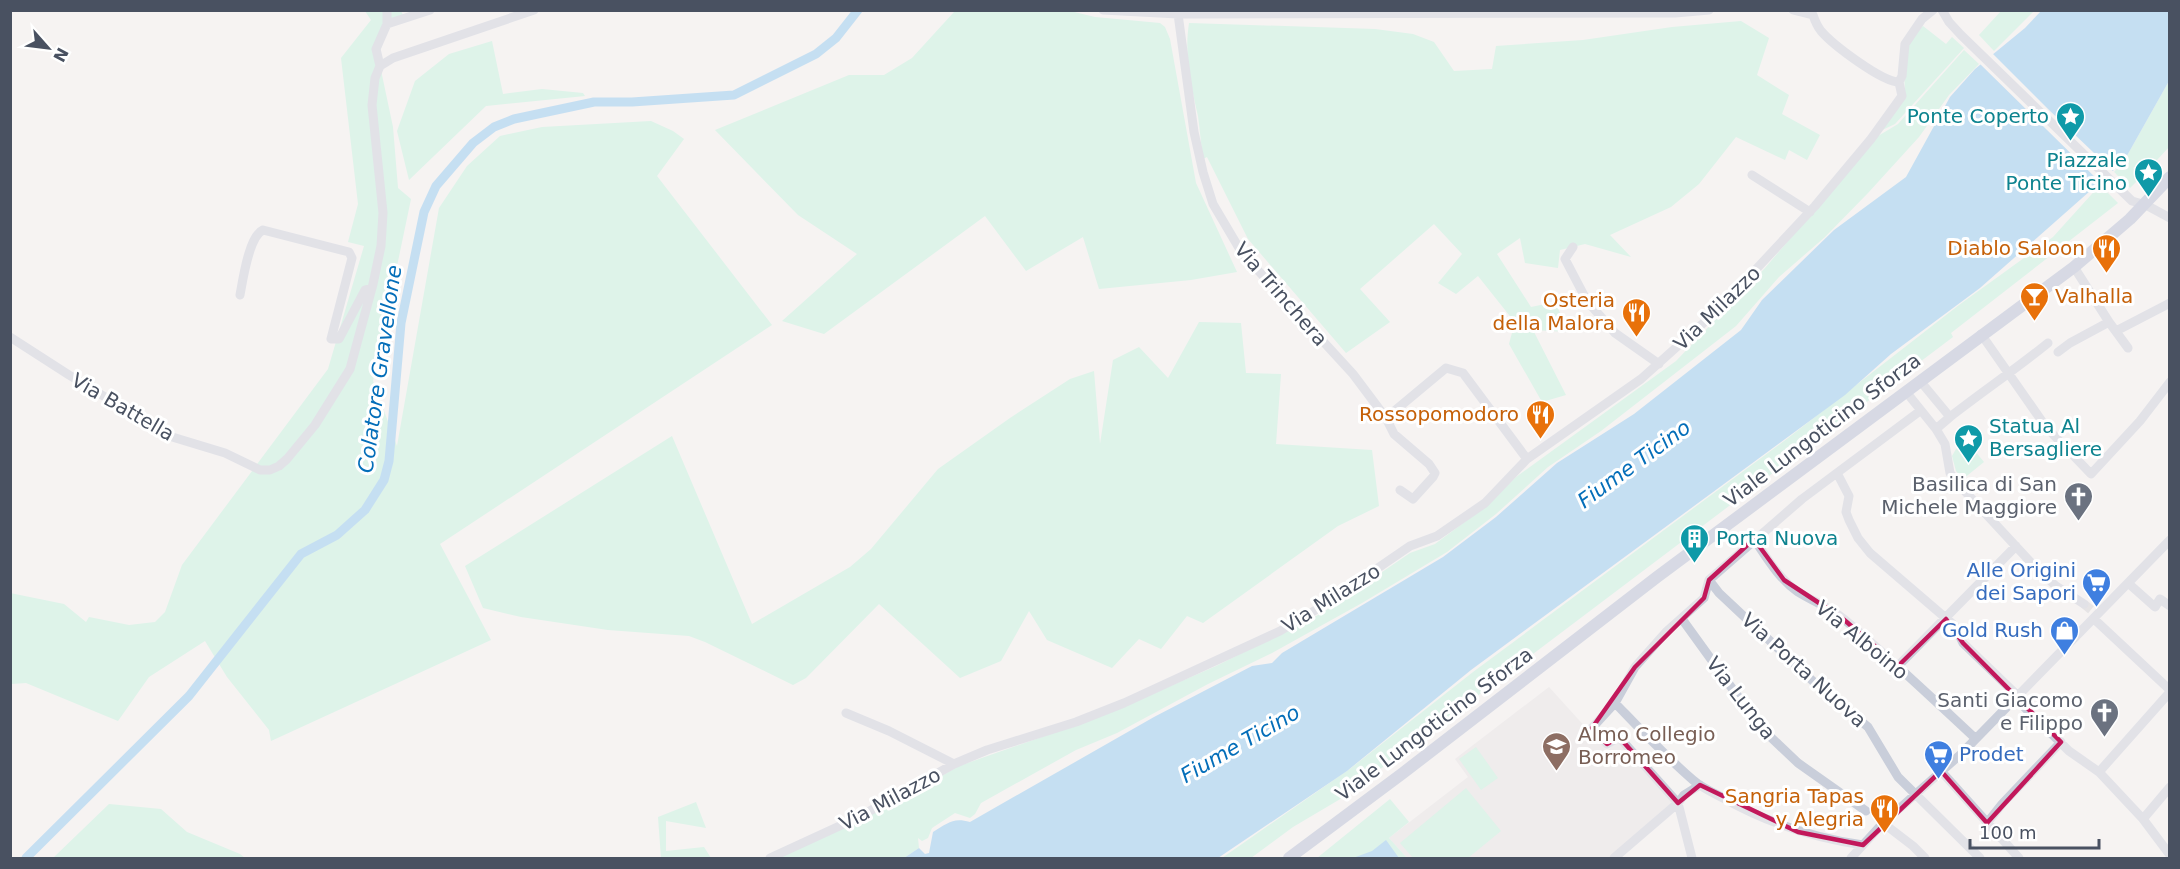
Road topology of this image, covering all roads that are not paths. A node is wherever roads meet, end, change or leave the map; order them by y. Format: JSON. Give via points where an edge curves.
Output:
{"nodes":[{"id":1,"x":387,"y":10,"type":"edge"},
{"id":2,"x":430,"y":10,"type":"edge"},
{"id":3,"x":534,"y":10,"type":"edge"},
{"id":4,"x":1103,"y":10,"type":"edge"},
{"id":5,"x":1709,"y":10,"type":"edge"},
{"id":6,"x":1793,"y":10,"type":"edge"},
{"id":7,"x":1933,"y":10,"type":"edge"},
{"id":8,"x":1942,"y":10,"type":"edge"},
{"id":9,"x":417,"y":12,"type":"edge"},
{"id":10,"x":1816,"y":13,"type":"edge"},
{"id":11,"x":1951,"y":13,"type":"edge"},
{"id":12,"x":1178,"y":14,"type":"junction"},
{"id":13,"x":387,"y":24,"type":"junction"},
{"id":14,"x":1956,"y":29,"type":"junction"},
{"id":15,"x":380,"y":66,"type":"junction"},
{"id":16,"x":1899,"y":82,"type":"junction"},
{"id":17,"x":1752,"y":175,"type":"dead end"},
{"id":18,"x":2169,"y":177,"type":"edge"},
{"id":19,"x":2146,"y":205,"type":"junction"},
{"id":20,"x":1810,"y":212,"type":"junction"},
{"id":21,"x":2169,"y":218,"type":"edge"},
{"id":22,"x":1573,"y":247,"type":"dead end"},
{"id":23,"x":2074,"y":267,"type":"junction"},
{"id":24,"x":372,"y":288,"type":"junction"},
{"id":25,"x":240,"y":295,"type":"dead end"},
{"id":26,"x":2169,"y":303,"type":"edge"},
{"id":27,"x":2109,"y":322,"type":"junction"},
{"id":28,"x":2116,"y":331,"type":"junction"},
{"id":29,"x":1981,"y":334,"type":"junction"},
{"id":30,"x":10,"y":337,"type":"edge"},
{"id":31,"x":2048,"y":343,"type":"dead end"},
{"id":32,"x":2128,"y":348,"type":"dead end"},
{"id":33,"x":2058,"y":352,"type":"dead end"},
{"id":34,"x":1659,"y":364,"type":"junction"},
{"id":35,"x":2011,"y":374,"type":"junction"},
{"id":36,"x":1921,"y":382,"type":"junction"},
{"id":37,"x":2168,"y":386,"type":"edge"},
{"id":38,"x":1907,"y":393,"type":"junction"},
{"id":39,"x":1920,"y":411,"type":"junction"},
{"id":40,"x":1950,"y":417,"type":"junction"},
{"id":41,"x":1386,"y":418,"type":"junction"},
{"id":42,"x":1936,"y":429,"type":"junction"},
{"id":43,"x":1527,"y":459,"type":"junction"},
{"id":44,"x":1837,"y":473,"type":"junction"},
{"id":45,"x":1400,"y":490,"type":"dead end"},
{"id":46,"x":1754,"y":539,"type":"junction"},
{"id":47,"x":2169,"y":540,"type":"edge"},
{"id":48,"x":2016,"y":546,"type":"junction"},
{"id":49,"x":1709,"y":580,"type":"junction"},
{"id":50,"x":2128,"y":583,"type":"junction"},
{"id":51,"x":2084,"y":604,"type":"tunnel mouth"},
{"id":52,"x":2169,"y":606,"type":"edge"},
{"id":53,"x":2096,"y":616,"type":"junction"},
{"id":54,"x":1682,"y":619,"type":"junction"},
{"id":55,"x":1946,"y":619,"type":"junction"},
{"id":56,"x":1898,"y":666,"type":"junction"},
{"id":57,"x":2169,"y":691,"type":"edge"},
{"id":58,"x":2016,"y":697,"type":"junction"},
{"id":59,"x":1615,"y":703,"type":"junction"},
{"id":60,"x":846,"y":714,"type":"dead end"},
{"id":61,"x":1975,"y":738,"type":"junction"},
{"id":62,"x":2061,"y":742,"type":"junction"},
{"id":63,"x":954,"y":764,"type":"junction"},
{"id":64,"x":1941,"y":771,"type":"junction"},
{"id":65,"x":2099,"y":772,"type":"junction"},
{"id":66,"x":1700,"y":785,"type":"junction"},
{"id":67,"x":2169,"y":787,"type":"edge"},
{"id":68,"x":1914,"y":794,"type":"junction"},
{"id":69,"x":1678,"y":803,"type":"junction"},
{"id":70,"x":1866,"y":811,"type":"dead end"},
{"id":71,"x":2143,"y":819,"type":"junction"},
{"id":72,"x":1883,"y":823,"type":"junction"},
{"id":73,"x":1987,"y":823,"type":"junction"},
{"id":74,"x":1863,"y":845,"type":"junction"},
{"id":75,"x":2169,"y":855,"type":"edge"},
{"id":76,"x":770,"y":858,"type":"edge"},
{"id":77,"x":1289,"y":858,"type":"edge"},
{"id":78,"x":1614,"y":858,"type":"edge"},
{"id":79,"x":1692,"y":858,"type":"edge"},
{"id":80,"x":1851,"y":858,"type":"edge"},
{"id":81,"x":1925,"y":858,"type":"edge"},
{"id":82,"x":1980,"y":858,"type":"edge"},
{"id":83,"x":2019,"y":858,"type":"edge"}],
"edges":[{"from":1,"to":13,"type":"street"},
{"from":2,"to":9,"type":"street"},
{"from":3,"to":15,"type":"street","via":[[393,58]]},
{"from":4,"to":12,"type":"street"},
{"from":5,"to":12,"type":"street"},
{"from":6,"to":10,"type":"street"},
{"from":7,"to":16,"type":"street","via":[[1905,44]]},
{"from":8,"to":14,"type":"street"},
{"from":9,"to":13,"type":"street"},
{"from":10,"to":16,"type":"street","via":[[1816,24],[1822,32],[1846,53],[1881,76]]},
{"from":11,"to":14,"type":"street"},
{"from":12,"to":41,"type":"street","name":"Via Trinchera","via":[[1194,132],[1213,204],[1242,253],[1353,374]]},
{"from":13,"to":15,"type":"street","name":"Via Battella","via":[[376,49]]},
{"from":14,"to":19,"type":"street","via":[[2132,201]]},
{"from":15,"to":24,"type":"street","name":"Via Battella","via":[[372,105],[383,213]]},
{"from":16,"to":20,"type":"street","name":"Via Milazzo","via":[[1902,96]]},
{"from":17,"to":20,"type":"street"},
{"from":18,"to":19,"type":"main road","name":"Viale Lungoticino Sforza"},
{"from":19,"to":21,"type":"street"},
{"from":19,"to":23,"type":"main road","name":"Viale Lungoticino Sforza"},
{"from":20,"to":34,"type":"street","name":"Via Milazzo","via":[[1719,309]]},
{"from":22,"to":34,"type":"street","via":[[1565,259],[1587,301],[1615,333]]},
{"from":23,"to":27,"type":"street"},
{"from":23,"to":29,"type":"main road","name":"Viale Lungoticino Sforza"},
{"from":24,"to":25,"type":"street","via":[[365,290],[339,339],[331,339],[352,258],[349,252],[263,230],[257,232],[252,243]]},
{"from":24,"to":30,"type":"street","name":"Via Battella","via":[[350,369],[315,425],[287,459],[270,470],[260,470],[225,453],[169,436]]},
{"from":26,"to":28,"type":"street"},
{"from":27,"to":28,"type":"street"},
{"from":27,"to":33,"type":"street"},
{"from":28,"to":32,"type":"street"},
{"from":29,"to":35,"type":"street"},
{"from":29,"to":36,"type":"main road","name":"Viale Lungoticino Sforza"},
{"from":31,"to":35,"type":"street"},
{"from":34,"to":43,"type":"street","name":"Via Milazzo"},
{"from":35,"to":37,"type":"street","via":[[2046,427],[2091,474]]},
{"from":35,"to":40,"type":"street"},
{"from":36,"to":38,"type":"main road","name":"Viale Lungoticino Sforza"},
{"from":36,"to":40,"type":"street"},
{"from":38,"to":39,"type":"street"},
{"from":38,"to":77,"type":"main road","name":"Viale Lungoticino Sforza","via":[[1657,577]]},
{"from":39,"to":42,"type":"street"},
{"from":39,"to":44,"type":"street"},
{"from":40,"to":42,"type":"street"},
{"from":41,"to":43,"type":"street","via":[[1446,368],[1452,369],[1463,373]]},
{"from":41,"to":45,"type":"street","name":"Via Trinchera","via":[[1394,434],[1435,473],[1413,499]]},
{"from":42,"to":48,"type":"street","via":[[1945,444],[1950,473]]},
{"from":43,"to":63,"type":"street","name":"Via Milazzo","via":[[1485,503],[1437,536],[1410,546],[1302,619],[1124,703]]},
{"from":44,"to":46,"type":"street"},
{"from":44,"to":55,"type":"street","via":[[1849,496],[1846,512],[1858,538]]},
{"from":46,"to":49,"type":"street"},
{"from":46,"to":56,"type":"street","name":"Via Alboino","via":[[1784,580],[1842,618]]},
{"from":47,"to":50,"type":"street"},
{"from":48,"to":51,"type":"street","via":[[2044,576]]},
{"from":48,"to":55,"type":"street"},
{"from":49,"to":54,"type":"street","via":[[1704,598]]},
{"from":49,"to":68,"type":"street","name":"Via Porta Nuova","via":[[1808,677],[1868,726],[1889,764]]},
{"from":50,"to":52,"type":"street","via":[[2155,607],[2160,599]]},
{"from":50,"to":53,"type":"street"},
{"from":53,"to":57,"type":"street"},
{"from":53,"to":58,"type":"street"},
{"from":54,"to":59,"type":"street","via":[[1635,668]]},
{"from":54,"to":70,"type":"street","name":"Via Lunga","via":[[1760,727],[1798,763]]},
{"from":55,"to":56,"type":"street"},
{"from":55,"to":58,"type":"street","via":[[1955,626],[1963,644]]},
{"from":56,"to":61,"type":"street","name":"Via Alboino"},
{"from":57,"to":65,"type":"street"},
{"from":58,"to":61,"type":"street"},
{"from":58,"to":62,"type":"street"},
{"from":59,"to":66,"type":"street"},
{"from":59,"to":69,"type":"street","via":[[1592,728],[1607,744],[1619,737]]},
{"from":60,"to":63,"type":"street"},
{"from":61,"to":64,"type":"street"},
{"from":62,"to":65,"type":"street"},
{"from":62,"to":73,"type":"street"},
{"from":63,"to":76,"type":"street","name":"Via Milazzo","via":[[859,817]]},
{"from":64,"to":68,"type":"street"},
{"from":64,"to":73,"type":"street"},
{"from":65,"to":71,"type":"street"},
{"from":66,"to":69,"type":"street"},
{"from":66,"to":74,"type":"street","via":[[1798,832]]},
{"from":67,"to":71,"type":"street"},
{"from":68,"to":72,"type":"street"},
{"from":68,"to":82,"type":"street","name":"Via Porta Nuova"},
{"from":69,"to":78,"type":"street"},
{"from":69,"to":79,"type":"street"},
{"from":71,"to":75,"type":"street"},
{"from":72,"to":74,"type":"street"},
{"from":72,"to":81,"type":"street"},
{"from":73,"to":83,"type":"street"},
{"from":74,"to":80,"type":"street"}]}
